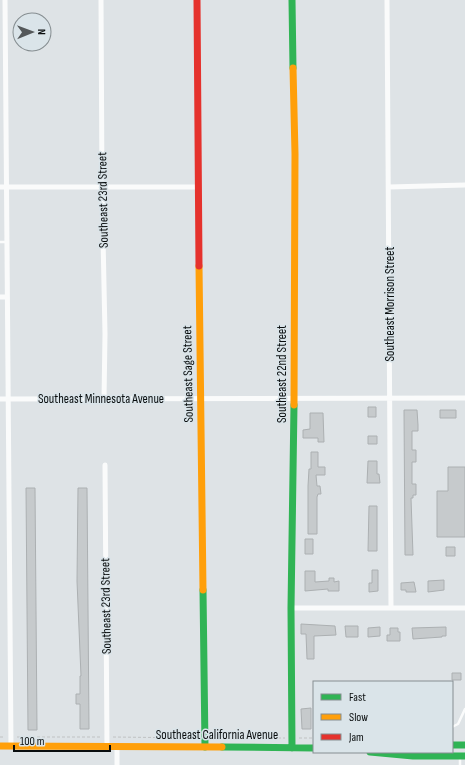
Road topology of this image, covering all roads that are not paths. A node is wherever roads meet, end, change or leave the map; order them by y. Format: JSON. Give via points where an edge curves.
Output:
{"nodes":[{"id":1,"x":5,"y":0,"type":"edge"},
{"id":2,"x":101,"y":0,"type":"edge"},
{"id":3,"x":197,"y":0,"type":"edge"},
{"id":4,"x":292,"y":0,"type":"edge"},
{"id":5,"x":387,"y":0,"type":"edge"},
{"id":6,"x":2,"y":78,"type":"edge"},
{"id":7,"x":465,"y":185,"type":"edge"},
{"id":8,"x":3,"y":186,"type":"edge"},
{"id":9,"x":198,"y":187,"type":"junction"},
{"id":10,"x":389,"y":187,"type":"junction"},
{"id":11,"x":102,"y":188,"type":"junction"},
{"id":12,"x":0,"y":242,"type":"edge"},
{"id":13,"x":6,"y":242,"type":"junction"},
{"id":14,"x":0,"y":297,"type":"edge"},
{"id":15,"x":7,"y":297,"type":"junction"},
{"id":16,"x":200,"y":398,"type":"junction"},
{"id":17,"x":294,"y":398,"type":"junction"},
{"id":18,"x":390,"y":398,"type":"junction"},
{"id":19,"x":465,"y":398,"type":"edge"},
{"id":20,"x":0,"y":399,"type":"edge"},
{"id":21,"x":8,"y":399,"type":"junction"},
{"id":22,"x":104,"y":400,"type":"junction"},
{"id":23,"x":105,"y":465,"type":"dead end"},
{"id":24,"x":291,"y":608,"type":"junction"},
{"id":25,"x":391,"y":608,"type":"junction"},
{"id":26,"x":465,"y":608,"type":"edge"},
{"id":27,"x":465,"y":709,"type":"edge"},
{"id":28,"x":453,"y":726,"type":"edge"},
{"id":29,"x":453,"y":745,"type":"edge"},
{"id":30,"x":465,"y":745,"type":"edge"},
{"id":31,"x":0,"y":746,"type":"edge"},
{"id":32,"x":11,"y":746,"type":"junction"},
{"id":33,"x":107,"y":746,"type":"junction"},
{"id":34,"x":117,"y":746,"type":"junction"},
{"id":35,"x":205,"y":747,"type":"junction"},
{"id":36,"x":292,"y":748,"type":"junction"},
{"id":37,"x":313,"y":748,"type":"edge"},
{"id":38,"x":381,"y":753,"type":"edge"},
{"id":39,"x":463,"y":756,"type":"edge"},
{"id":40,"x":117,"y":765,"type":"edge"},
{"id":41,"x":460,"y":765,"type":"edge"}],
"edges":[{"from":1,"to":6,"type":"street"},
{"from":2,"to":11,"type":"street","name":"Southeast 23rd Street"},
{"from":3,"to":9,"type":"street","name":"Southeast Sage Street"},
{"from":4,"to":17,"type":"street","name":"Southeast 22nd Street","via":[[295,154]]},
{"from":5,"to":10,"type":"street","name":"Southeast Morrison Street"},
{"from":6,"to":8,"type":"street"},
{"from":7,"to":10,"type":"street"},
{"from":8,"to":11,"type":"street"},
{"from":8,"to":13,"type":"street"},
{"from":9,"to":11,"type":"street"},
{"from":9,"to":16,"type":"street","name":"Southeast Sage Street"},
{"from":10,"to":18,"type":"street","name":"Southeast Morrison Street"},
{"from":11,"to":22,"type":"street","name":"Southeast 23rd Street"},
{"from":12,"to":13,"type":"lane"},
{"from":13,"to":15,"type":"street"},
{"from":14,"to":15,"type":"street"},
{"from":15,"to":21,"type":"street"},
{"from":16,"to":17,"type":"street","name":"Southeast Minnesota Avenue"},
{"from":16,"to":22,"type":"street","name":"Southeast Minnesota Avenue"},
{"from":16,"to":35,"type":"street","name":"Southeast Sage Street"},
{"from":17,"to":18,"type":"street","name":"Southeast Minnesota Avenue"},
{"from":17,"to":24,"type":"street","name":"Southeast 22nd Street"},
{"from":18,"to":19,"type":"street","name":"Southeast Minnesota Avenue"},
{"from":18,"to":25,"type":"street","name":"Southeast Morrison Street"},
{"from":20,"to":21,"type":"street","name":"Southeast Minnesota Avenue"},
{"from":21,"to":22,"type":"street","name":"Southeast Minnesota Avenue"},
{"from":21,"to":32,"type":"street"},
{"from":23,"to":33,"type":"street","name":"Southeast 23rd Street"},
{"from":24,"to":25,"type":"street"},
{"from":24,"to":36,"type":"street","name":"Southeast 22nd Street"},
{"from":25,"to":26,"type":"street"},
{"from":27,"to":28,"type":"lane","via":[[458,724]]},
{"from":29,"to":30,"type":"street"},
{"from":31,"to":32,"type":"street","name":"Southeast California Avenue"},
{"from":32,"to":33,"type":"street","name":"Southeast California Avenue"},
{"from":33,"to":34,"type":"street","name":"Southeast California Avenue"},
{"from":34,"to":35,"type":"street","name":"Southeast California Avenue"},
{"from":34,"to":40,"type":"street"},
{"from":35,"to":36,"type":"street","name":"Southeast California Avenue"},
{"from":36,"to":37,"type":"street","name":"Southeast California Avenue"},
{"from":38,"to":39,"type":"street"},
{"from":39,"to":41,"type":"lane"}]}
